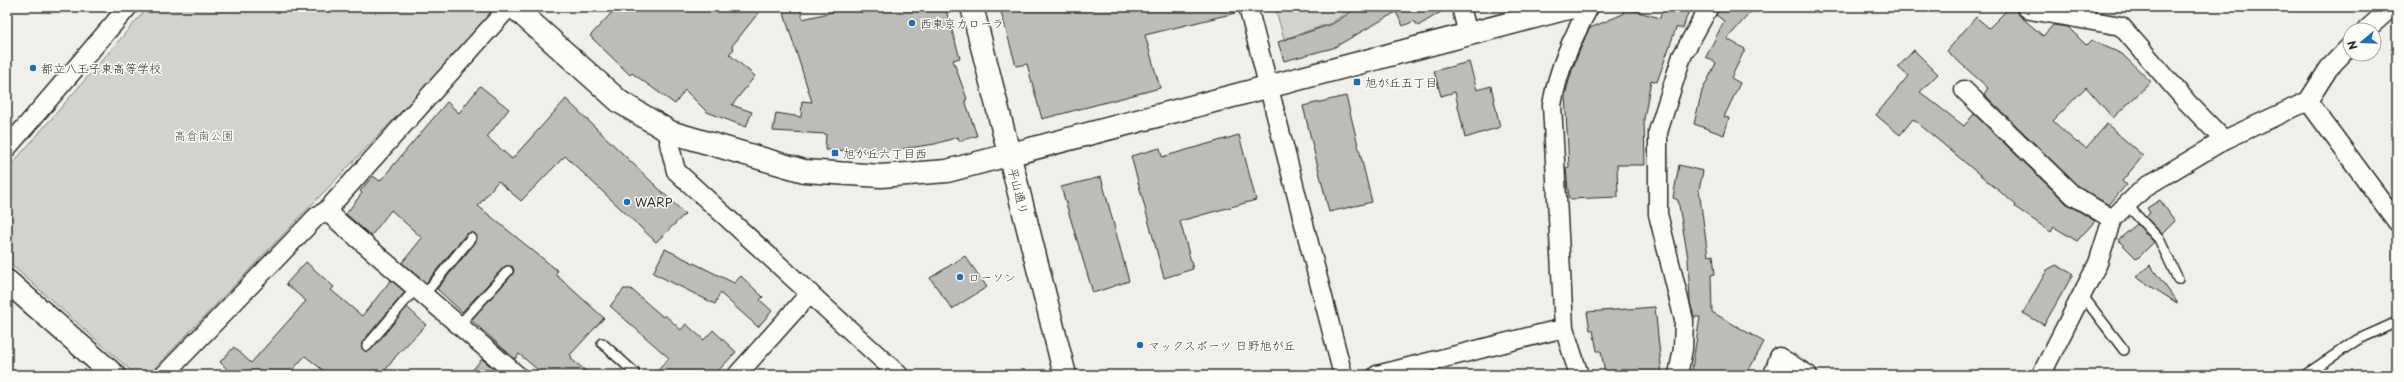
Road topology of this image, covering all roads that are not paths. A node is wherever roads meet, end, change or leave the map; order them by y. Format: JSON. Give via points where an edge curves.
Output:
{"nodes":[{"id":1,"x":128,"y":7,"type":"edge"},
{"id":2,"x":509,"y":7,"type":"edge"},
{"id":3,"x":514,"y":7,"type":"edge"},
{"id":4,"x":972,"y":7,"type":"edge"},
{"id":5,"x":1248,"y":7,"type":"edge"},
{"id":6,"x":1461,"y":7,"type":"edge"},
{"id":7,"x":1572,"y":7,"type":"edge"},
{"id":8,"x":1589,"y":7,"type":"edge"},
{"id":9,"x":1708,"y":7,"type":"edge"},
{"id":10,"x":2026,"y":7,"type":"edge"},
{"id":11,"x":2392,"y":7,"type":"edge"},
{"id":12,"x":2375,"y":22,"type":"edge"},
{"id":13,"x":1468,"y":34,"type":"junction"},
{"id":14,"x":2342,"y":55,"type":"edge"},
{"id":15,"x":1268,"y":87,"type":"junction"},
{"id":16,"x":1964,"y":90,"type":"dead end"},
{"id":17,"x":2308,"y":102,"type":"junction"},
{"id":18,"x":670,"y":132,"type":"junction"},
{"id":19,"x":2224,"y":140,"type":"junction"},
{"id":20,"x":7,"y":148,"type":"edge"},
{"id":21,"x":1010,"y":155,"type":"junction"},
{"id":22,"x":2127,"y":205,"type":"junction"},
{"id":23,"x":326,"y":211,"type":"junction"},
{"id":24,"x":2112,"y":219,"type":"junction"},
{"id":25,"x":2397,"y":222,"type":"edge"},
{"id":26,"x":471,"y":238,"type":"dead end"},
{"id":27,"x":508,"y":271,"type":"dead end"},
{"id":28,"x":2178,"y":279,"type":"dead end"},
{"id":29,"x":7,"y":281,"type":"edge"},
{"id":30,"x":420,"y":291,"type":"junction"},
{"id":31,"x":810,"y":293,"type":"junction"},
{"id":32,"x":2082,"y":295,"type":"junction"},
{"id":33,"x":2397,"y":322,"type":"edge"},
{"id":34,"x":459,"y":324,"type":"junction"},
{"id":35,"x":1564,"y":328,"type":"junction"},
{"id":36,"x":602,"y":343,"type":"dead end"},
{"id":37,"x":368,"y":346,"type":"dead end"},
{"id":38,"x":2124,"y":350,"type":"dead end"},
{"id":39,"x":511,"y":373,"type":"edge"},
{"id":40,"x":114,"y":375,"type":"edge"},
{"id":41,"x":164,"y":375,"type":"edge"},
{"id":42,"x":630,"y":375,"type":"edge"},
{"id":43,"x":737,"y":375,"type":"edge"},
{"id":44,"x":899,"y":375,"type":"edge"},
{"id":45,"x":1065,"y":375,"type":"edge"},
{"id":46,"x":1343,"y":375,"type":"edge"},
{"id":47,"x":1377,"y":375,"type":"edge"},
{"id":48,"x":1579,"y":375,"type":"edge"},
{"id":49,"x":1678,"y":375,"type":"edge"},
{"id":50,"x":1773,"y":375,"type":"edge"},
{"id":51,"x":1808,"y":375,"type":"edge"},
{"id":52,"x":2041,"y":375,"type":"edge"},
{"id":53,"x":2305,"y":375,"type":"edge"}],
"edges":[{"from":1,"to":20,"type":"street"},
{"from":2,"to":23,"type":"street"},
{"from":3,"to":18,"type":"street","via":[[620,102]]},
{"from":4,"to":21,"type":"street","name":"平山通り"},
{"from":5,"to":15,"type":"street"},
{"from":6,"to":13,"type":"street"},
{"from":7,"to":13,"type":"street"},
{"from":8,"to":35,"type":"street","via":[[1568,47],[1552,105]]},
{"from":9,"to":49,"type":"street","via":[[1682,56],[1658,132],[1658,214],[1684,320],[1683,349]]},
{"from":10,"to":19,"type":"street","via":[[2030,10],[2121,26],[2186,102]]},
{"from":11,"to":12,"type":"street"},
{"from":13,"to":15,"type":"street"},
{"from":14,"to":17,"type":"street","via":[[2330,68]]},
{"from":15,"to":21,"type":"street"},
{"from":15,"to":46,"type":"street"},
{"from":16,"to":24,"type":"street","via":[[2074,196]]},
{"from":17,"to":19,"type":"street"},
{"from":17,"to":25,"type":"street"},
{"from":18,"to":21,"type":"street","via":[[804,172],[881,176],[948,171]]},
{"from":18,"to":31,"type":"street","via":[[669,143],[676,171]]},
{"from":19,"to":22,"type":"street","via":[[2145,187]]},
{"from":21,"to":45,"type":"street","name":"平山通り"},
{"from":22,"to":24,"type":"street"},
{"from":22,"to":28,"type":"lane","via":[[2158,239]]},
{"from":23,"to":30,"type":"street"},
{"from":23,"to":41,"type":"street","via":[[317,216]]},
{"from":24,"to":32,"type":"street","via":[[2098,263]]},
{"from":26,"to":30,"type":"lane"},
{"from":27,"to":34,"type":"lane"},
{"from":29,"to":40,"type":"street"},
{"from":30,"to":34,"type":"street"},
{"from":30,"to":37,"type":"lane"},
{"from":31,"to":43,"type":"street"},
{"from":31,"to":44,"type":"street"},
{"from":32,"to":38,"type":"lane"},
{"from":32,"to":52,"type":"street"},
{"from":33,"to":53,"type":"lane","via":[[2357,340]]},
{"from":34,"to":39,"type":"street"},
{"from":35,"to":47,"type":"street"},
{"from":35,"to":48,"type":"street"},
{"from":36,"to":42,"type":"lane","via":[[634,372]]},
{"from":50,"to":51,"type":"street","via":[[1779,357]]}]}
